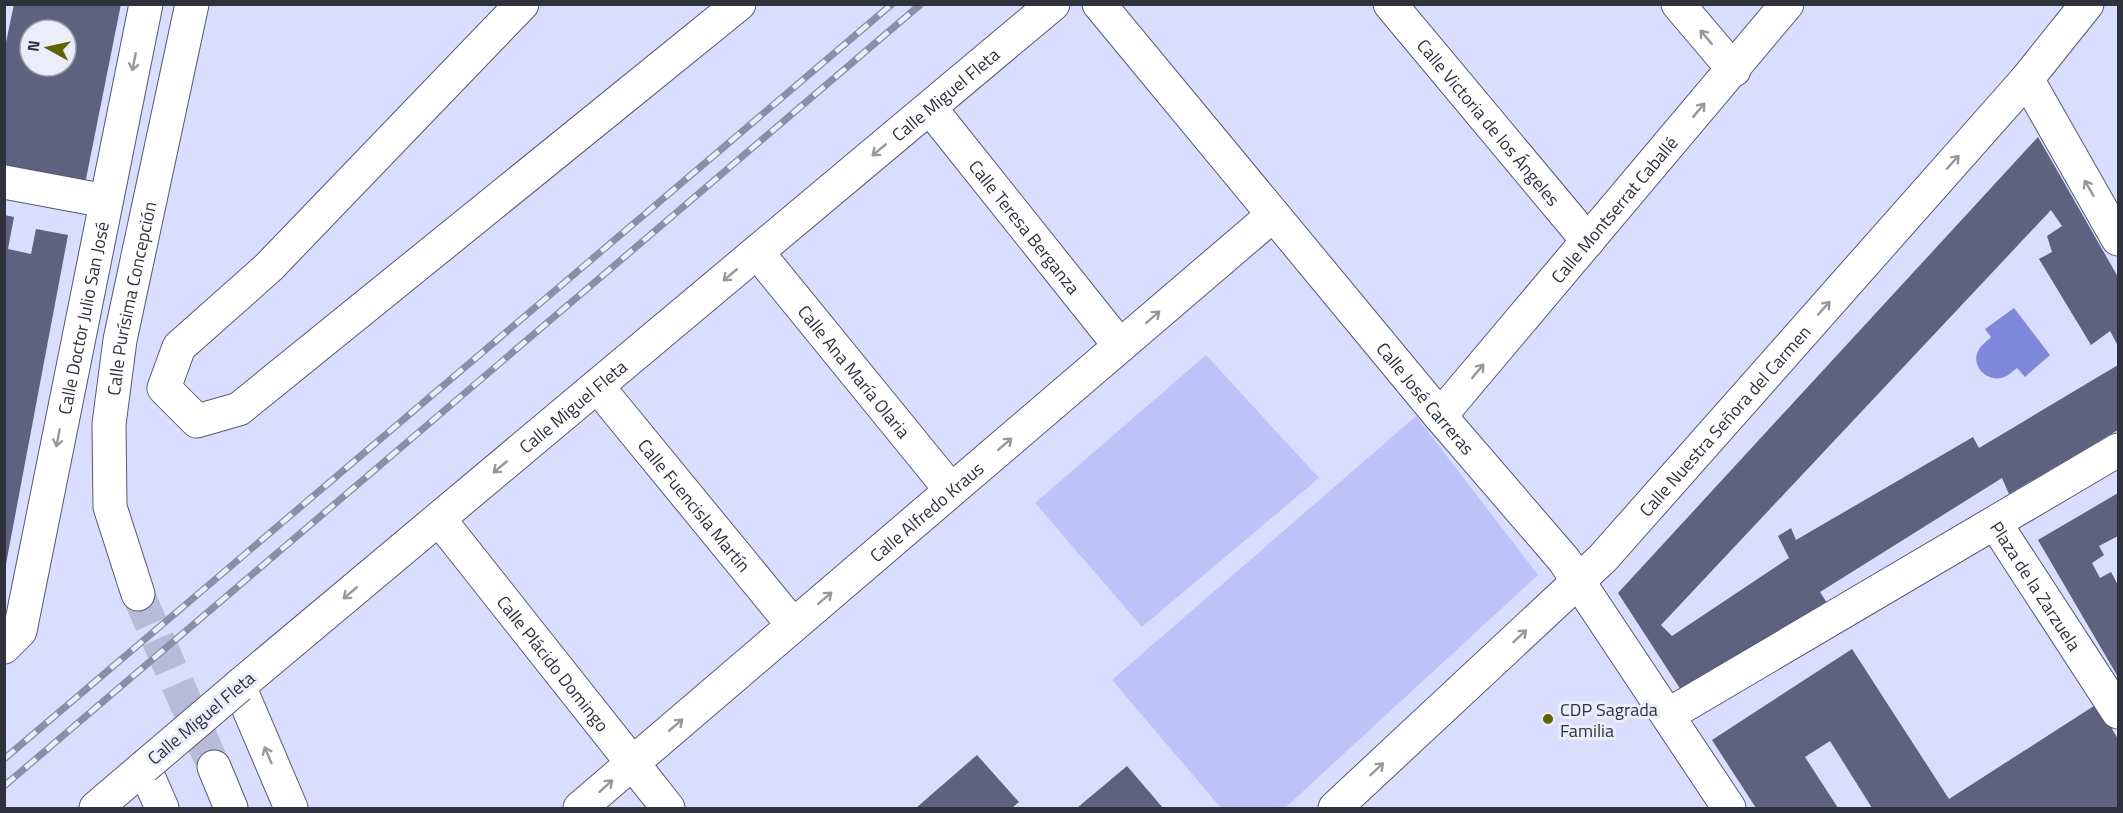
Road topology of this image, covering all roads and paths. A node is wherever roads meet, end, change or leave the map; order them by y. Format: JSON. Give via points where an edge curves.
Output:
{"nodes":[{"id":1,"x":146,"y":4,"type":"edge"},
{"id":2,"x":192,"y":4,"type":"edge"},
{"id":3,"x":522,"y":4,"type":"edge"},
{"id":4,"x":739,"y":4,"type":"edge"},
{"id":5,"x":1053,"y":4,"type":"edge"},
{"id":6,"x":1099,"y":4,"type":"edge"},
{"id":7,"x":1390,"y":4,"type":"edge"},
{"id":8,"x":1678,"y":4,"type":"edge"},
{"id":9,"x":1787,"y":4,"type":"edge"},
{"id":10,"x":2087,"y":4,"type":"edge"},
{"id":11,"x":1734,"y":70,"type":"junction"},
{"id":12,"x":2027,"y":79,"type":"junction"},
{"id":13,"x":930,"y":108,"type":"junction"},
{"id":14,"x":4,"y":182,"type":"edge"},
{"id":15,"x":106,"y":201,"type":"junction"},
{"id":16,"x":1273,"y":215,"type":"junction"},
{"id":17,"x":2118,"y":238,"type":"edge"},
{"id":18,"x":1588,"y":241,"type":"junction"},
{"id":19,"x":758,"y":252,"type":"junction"},
{"id":20,"x":1120,"y":346,"type":"junction"},
{"id":21,"x":597,"y":386,"type":"junction"},
{"id":22,"x":1440,"y":416,"type":"junction"},
{"id":23,"x":2118,"y":450,"type":"edge"},
{"id":24,"x":951,"y":490,"type":"junction"},
{"id":25,"x":439,"y":519,"type":"junction"},
{"id":26,"x":1995,"y":523,"type":"junction"},
{"id":27,"x":1580,"y":581,"type":"junction"},
{"id":28,"x":138,"y":594,"type":"tunnel mouth"},
{"id":29,"x":793,"y":625,"type":"junction"},
{"id":30,"x":12,"y":639,"type":"edge"},
{"id":31,"x":239,"y":686,"type":"junction"},
{"id":32,"x":2118,"y":712,"type":"edge"},
{"id":33,"x":1668,"y":715,"type":"junction"},
{"id":34,"x":632,"y":763,"type":"junction"},
{"id":35,"x":144,"y":766,"type":"junction"},
{"id":36,"x":214,"y":767,"type":"tunnel mouth"},
{"id":37,"x":96,"y":808,"type":"edge"},
{"id":38,"x":162,"y":808,"type":"edge"},
{"id":39,"x":231,"y":808,"type":"edge"},
{"id":40,"x":291,"y":808,"type":"edge"},
{"id":41,"x":580,"y":808,"type":"edge"},
{"id":42,"x":668,"y":808,"type":"edge"},
{"id":43,"x":1335,"y":808,"type":"edge"},
{"id":44,"x":1730,"y":808,"type":"edge"}],
"edges":[{"from":1,"to":15,"type":"street","name":"Calle Doctor Julio San José","one_way":true},
{"from":2,"to":28,"type":"street","name":"Calle Purísima Concepción","via":[[120,340],[109,424],[110,507]]},
{"from":3,"to":4,"type":"street","via":[[269,267],[179,346],[164,388],[197,422],[239,409]]},
{"from":5,"to":13,"type":"street","name":"Calle Miguel Fleta"},
{"from":6,"to":16,"type":"street","name":"Calle José Carreras"},
{"from":7,"to":18,"type":"street","name":"Calle Victoria de los Ángeles"},
{"from":11,"to":8,"type":"street","one_way":true},
{"from":9,"to":11,"type":"street","name":"Calle Montserrat Caballé"},
{"from":10,"to":12,"type":"street","name":"Calle Nuestra Señora del Carmen"},
{"from":18,"to":11,"type":"street","name":"Calle Montserrat Caballé","one_way":true},
{"from":17,"to":12,"type":"street","one_way":true},
{"from":27,"to":12,"type":"street","name":"Calle Nuestra Señora del Carmen","one_way":true},
{"from":13,"to":19,"type":"street","name":"Calle Miguel Fleta","one_way":true},
{"from":13,"to":20,"type":"street","name":"Calle Teresa Berganza"},
{"from":14,"to":15,"type":"street"},
{"from":15,"to":30,"type":"street","name":"Calle Doctor Julio San José","one_way":true},
{"from":20,"to":16,"type":"street","name":"Calle Alfredo Kraus","one_way":true},
{"from":16,"to":22,"type":"street","name":"Calle José Carreras"},
{"from":22,"to":18,"type":"street","name":"Calle Montserrat Caballé","one_way":true},
{"from":19,"to":21,"type":"street","name":"Calle Miguel Fleta","one_way":true},
{"from":19,"to":24,"type":"street","name":"Calle Ana María Olaria"},
{"from":24,"to":20,"type":"street","name":"Calle Alfredo Kraus","one_way":true},
{"from":21,"to":25,"type":"street","name":"Calle Miguel Fleta","one_way":true},
{"from":21,"to":29,"type":"street","name":"Calle Fuencisla Martín"},
{"from":22,"to":27,"type":"street","name":"Calle José Carreras"},
{"from":23,"to":26,"type":"street"},
{"from":29,"to":24,"type":"street","name":"Calle Alfredo Kraus","one_way":true},
{"from":25,"to":31,"type":"street","name":"Calle Miguel Fleta","one_way":true},
{"from":25,"to":34,"type":"street","name":"Calle Plácido Domingo"},
{"from":26,"to":32,"type":"street","name":"Plaza de la Zarzuela"},
{"from":26,"to":33,"type":"street","name":"Plaza de la Zarzuela"},
{"from":27,"to":33,"type":"street","name":"Calle José Carreras"},
{"from":43,"to":27,"type":"street","name":"Calle Nuestra Señora del Carmen","one_way":true},
{"from":34,"to":29,"type":"street","name":"Calle Alfredo Kraus","one_way":true},
{"from":31,"to":35,"type":"street","name":"Calle Miguel Fleta","bridge":true},
{"from":40,"to":31,"type":"street","one_way":true},
{"from":33,"to":44,"type":"street","name":"Calle José Carreras"},
{"from":41,"to":34,"type":"street","name":"Calle Alfredo Kraus","one_way":true},
{"from":34,"to":42,"type":"street","name":"Calle Plácido Domingo"},
{"from":35,"to":37,"type":"street","name":"Calle Miguel Fleta"},
{"from":35,"to":38,"type":"street"},
{"from":36,"to":39,"type":"street"}]}
